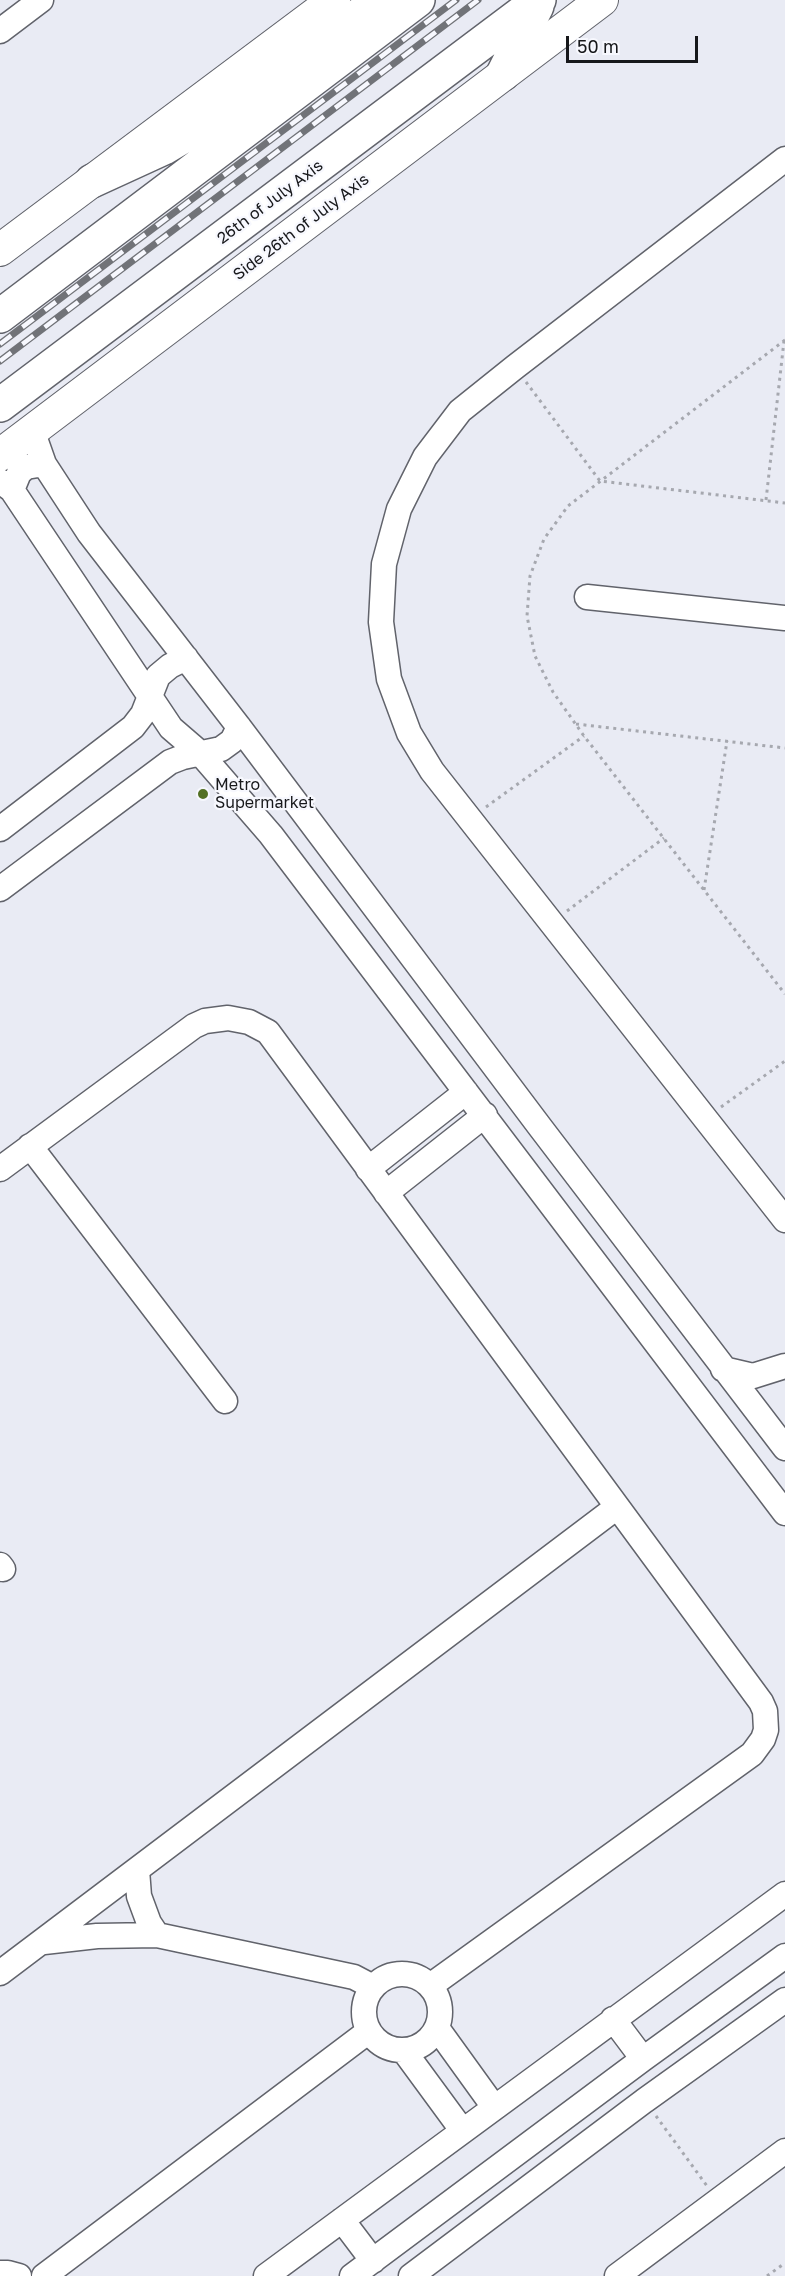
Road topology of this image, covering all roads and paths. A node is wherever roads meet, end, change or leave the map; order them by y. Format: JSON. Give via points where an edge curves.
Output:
{"nodes":[{"id":1,"x":41,"y":0,"type":"edge"},
{"id":2,"x":334,"y":0,"type":"edge"},
{"id":3,"x":385,"y":0,"type":"edge"},
{"id":4,"x":418,"y":0,"type":"edge"},
{"id":5,"x":540,"y":0,"type":"edge"},
{"id":6,"x":602,"y":0,"type":"edge"},
{"id":7,"x":0,"y":31,"type":"edge"},
{"id":8,"x":503,"y":74,"type":"junction"},
{"id":9,"x":785,"y":159,"type":"edge"},
{"id":10,"x":92,"y":181,"type":"junction"},
{"id":11,"x":0,"y":250,"type":"edge"},
{"id":12,"x":0,"y":316,"type":"edge"},
{"id":13,"x":785,"y":340,"type":"edge"},
{"id":14,"x":515,"y":366,"type":"junction"},
{"id":15,"x":0,"y":405,"type":"edge"},
{"id":16,"x":32,"y":430,"type":"junction"},
{"id":17,"x":0,"y":455,"type":"edge"},
{"id":18,"x":45,"y":464,"type":"junction"},
{"id":19,"x":600,"y":481,"type":"junction"},
{"id":20,"x":6,"y":486,"type":"edge"},
{"id":21,"x":766,"y":500,"type":"junction"},
{"id":22,"x":785,"y":502,"type":"edge"},
{"id":23,"x":587,"y":597,"type":"dead end"},
{"id":24,"x":785,"y":618,"type":"edge"},
{"id":25,"x":186,"y":658,"type":"junction"},
{"id":26,"x":149,"y":695,"type":"junction"},
{"id":27,"x":576,"y":724,"type":"junction"},
{"id":28,"x":239,"y":727,"type":"junction"},
{"id":29,"x":584,"y":736,"type":"junction"},
{"id":30,"x":727,"y":741,"type":"junction"},
{"id":31,"x":785,"y":748,"type":"edge"},
{"id":32,"x":200,"y":753,"type":"junction"},
{"id":33,"x":470,"y":818,"type":"junction"},
{"id":34,"x":0,"y":829,"type":"edge"},
{"id":35,"x":664,"y":838,"type":"junction"},
{"id":36,"x":0,"y":889,"type":"edge"},
{"id":37,"x":704,"y":890,"type":"junction"},
{"id":38,"x":551,"y":922,"type":"junction"},
{"id":39,"x":785,"y":994,"type":"edge"},
{"id":40,"x":785,"y":1061,"type":"edge"},
{"id":41,"x":466,"y":1092,"type":"junction"},
{"id":42,"x":485,"y":1115,"type":"junction"},
{"id":43,"x":705,"y":1118,"type":"junction"},
{"id":44,"x":30,"y":1146,"type":"junction"},
{"id":45,"x":0,"y":1168,"type":"edge"},
{"id":46,"x":368,"y":1169,"type":"junction"},
{"id":47,"x":386,"y":1193,"type":"junction"},
{"id":48,"x":785,"y":1220,"type":"edge"},
{"id":49,"x":785,"y":1366,"type":"edge"},
{"id":50,"x":723,"y":1369,"type":"junction"},
{"id":51,"x":225,"y":1401,"type":"dead end"},
{"id":52,"x":785,"y":1448,"type":"edge"},
{"id":53,"x":617,"y":1507,"type":"junction"},
{"id":54,"x":785,"y":1513,"type":"edge"},
{"id":55,"x":137,"y":1870,"type":"junction"},
{"id":56,"x":785,"y":1894,"type":"edge"},
{"id":57,"x":157,"y":1935,"type":"junction"},
{"id":58,"x":39,"y":1943,"type":"junction"},
{"id":59,"x":785,"y":1956,"type":"edge"},
{"id":60,"x":0,"y":1973,"type":"edge"},
{"id":61,"x":430,"y":1986,"type":"junction"},
{"id":62,"x":373,"y":1987,"type":"junction"},
{"id":63,"x":785,"y":2000,"type":"edge"},
{"id":64,"x":613,"y":2019,"type":"junction"},
{"id":65,"x":437,"y":2028,"type":"junction"},
{"id":66,"x":369,"y":2031,"type":"junction"},
{"id":67,"x":404,"y":2050,"type":"junction"},
{"id":68,"x":643,"y":2059,"type":"junction"},
{"id":69,"x":480,"y":2087,"type":"junction"},
{"id":70,"x":644,"y":2101,"type":"junction"},
{"id":71,"x":494,"y":2107,"type":"junction"},
{"id":72,"x":447,"y":2110,"type":"junction"},
{"id":73,"x":462,"y":2130,"type":"junction"},
{"id":74,"x":784,"y":2152,"type":"edge"},
{"id":75,"x":718,"y":2200,"type":"junction"},
{"id":76,"x":342,"y":2220,"type":"junction"},
{"id":77,"x":373,"y":2261,"type":"junction"},
{"id":78,"x":785,"y":2263,"type":"edge"},
{"id":79,"x":0,"y":2273,"type":"edge"},
{"id":80,"x":19,"y":2276,"type":"edge"},
{"id":81,"x":44,"y":2276,"type":"edge"},
{"id":82,"x":266,"y":2276,"type":"edge"},
{"id":83,"x":352,"y":2276,"type":"edge"},
{"id":84,"x":411,"y":2276,"type":"edge"},
{"id":85,"x":617,"y":2276,"type":"edge"},
{"id":86,"x":767,"y":2276,"type":"edge"}],
"edges":[{"from":1,"to":7,"type":"street"},
{"from":2,"to":10,"type":"main road"},
{"from":3,"to":10,"type":"highway","via":[[348,21],[201,126]]},
{"from":4,"to":12,"type":"highway"},
{"from":5,"to":8,"type":"highway"},
{"from":5,"to":15,"type":"highway","name":"26th of July Axis"},
{"from":6,"to":8,"type":"main road","name":"Side 26th of July Axis"},
{"from":8,"to":16,"type":"main road","name":"Side 26th of July Axis"},
{"from":9,"to":14,"type":"street"},
{"from":10,"to":11,"type":"main road"},
{"from":13,"to":19,"type":"path"},
{"from":13,"to":21,"type":"path"},
{"from":14,"to":19,"type":"path"},
{"from":14,"to":33,"type":"street","via":[[460,411],[425,457],[399,509],[384,564],[381,622],[389,679],[409,734],[432,771]]},
{"from":16,"to":17,"type":"main road","name":"Side 26th of July Axis"},
{"from":16,"to":18,"type":"street"},
{"from":18,"to":20,"type":"street","via":[[26,467]]},
{"from":18,"to":25,"type":"street","via":[[89,532]]},
{"from":19,"to":21,"type":"path"},
{"from":19,"to":27,"type":"path","via":[[562,514],[544,539],[530,576],[527,616],[535,656],[553,692]]},
{"from":20,"to":26,"type":"street"},
{"from":21,"to":22,"type":"path"},
{"from":23,"to":24,"type":"street"},
{"from":25,"to":26,"type":"street","via":[[158,676]]},
{"from":25,"to":28,"type":"street"},
{"from":26,"to":32,"type":"street","via":[[171,728]]},
{"from":26,"to":34,"type":"street","via":[[143,714],[133,727]]},
{"from":27,"to":29,"type":"path"},
{"from":27,"to":30,"type":"path"},
{"from":28,"to":32,"type":"street","via":[[232,741],[221,749]]},
{"from":28,"to":50,"type":"street"},
{"from":29,"to":33,"type":"path"},
{"from":29,"to":35,"type":"path"},
{"from":30,"to":31,"type":"path"},
{"from":30,"to":37,"type":"path"},
{"from":32,"to":36,"type":"street","via":[[170,762]]},
{"from":32,"to":41,"type":"street","via":[[271,835]]},
{"from":33,"to":38,"type":"street"},
{"from":35,"to":37,"type":"path"},
{"from":35,"to":38,"type":"path"},
{"from":37,"to":39,"type":"path"},
{"from":38,"to":43,"type":"street"},
{"from":40,"to":43,"type":"path"},
{"from":41,"to":42,"type":"street"},
{"from":41,"to":46,"type":"street"},
{"from":42,"to":47,"type":"street"},
{"from":42,"to":54,"type":"street"},
{"from":43,"to":48,"type":"street"},
{"from":44,"to":45,"type":"street"},
{"from":44,"to":46,"type":"street","via":[[184,1032],[205,1021],[228,1018],[249,1022],[268,1032]]},
{"from":44,"to":51,"type":"street"},
{"from":46,"to":47,"type":"street"},
{"from":47,"to":53,"type":"street"},
{"from":49,"to":50,"type":"street","via":[[753,1376]]},
{"from":50,"to":52,"type":"street"},
{"from":53,"to":55,"type":"street"},
{"from":53,"to":61,"type":"street","via":[[761,1702],[767,1720],[763,1739],[752,1754]]},
{"from":55,"to":57,"type":"street","via":[[143,1910]]},
{"from":55,"to":58,"type":"street"},
{"from":56,"to":64,"type":"street"},
{"from":57,"to":58,"type":"street","via":[[97,1936]]},
{"from":57,"to":62,"type":"street","via":[[354,1977]]},
{"from":58,"to":60,"type":"street"},
{"from":59,"to":68,"type":"street"},
{"from":61,"to":62,"type":"street","via":[[420,1978],[395,1974]]},
{"from":61,"to":65,"type":"street","via":[[440,2006]]},
{"from":62,"to":66,"type":"street","via":[[364,2013]]},
{"from":63,"to":70,"type":"street"},
{"from":64,"to":68,"type":"street"},
{"from":64,"to":71,"type":"street"},
{"from":65,"to":67,"type":"street","via":[[417,2048]]},
{"from":65,"to":69,"type":"street"},
{"from":66,"to":67,"type":"street","via":[[383,2046]]},
{"from":66,"to":81,"type":"street"},
{"from":67,"to":72,"type":"street"},
{"from":68,"to":77,"type":"street"},
{"from":69,"to":71,"type":"street"},
{"from":69,"to":72,"type":"street"},
{"from":70,"to":75,"type":"path"},
{"from":70,"to":84,"type":"street"},
{"from":71,"to":73,"type":"street"},
{"from":72,"to":73,"type":"street"},
{"from":73,"to":76,"type":"street"},
{"from":74,"to":75,"type":"street"},
{"from":75,"to":85,"type":"street"},
{"from":76,"to":77,"type":"street"},
{"from":76,"to":82,"type":"street"},
{"from":77,"to":83,"type":"street"},
{"from":78,"to":86,"type":"path"},
{"from":79,"to":80,"type":"street"}]}
